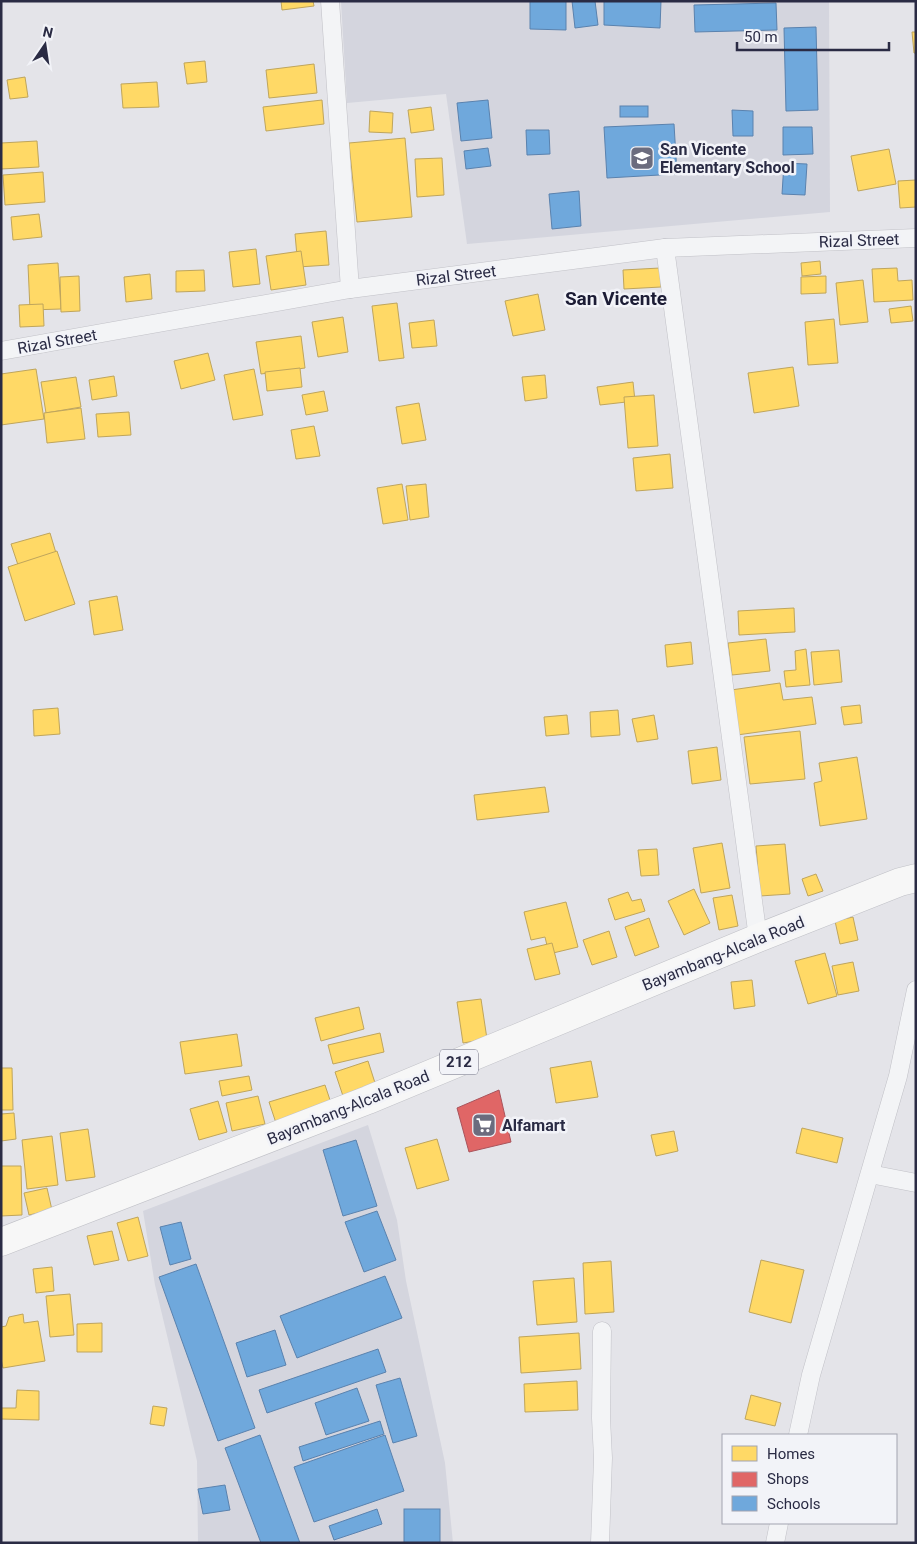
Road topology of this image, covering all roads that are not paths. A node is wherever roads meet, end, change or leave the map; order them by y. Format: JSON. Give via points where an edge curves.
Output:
{"nodes":[{"id":1,"x":330,"y":1,"type":"edge"},
{"id":2,"x":916,"y":238,"type":"edge"},
{"id":3,"x":665,"y":248,"type":"junction"},
{"id":4,"x":350,"y":289,"type":"junction"},
{"id":5,"x":1,"y":350,"type":"edge"},
{"id":6,"x":916,"y":878,"type":"edge"},
{"id":7,"x":758,"y":938,"type":"junction"},
{"id":8,"x":916,"y":990,"type":"edge"},
{"id":9,"x":870,"y":1174,"type":"junction"},
{"id":10,"x":916,"y":1183,"type":"edge"},
{"id":11,"x":1,"y":1242,"type":"edge"},
{"id":12,"x":602,"y":1331,"type":"dead end"},
{"id":13,"x":798,"y":1434,"type":"edge"},
{"id":14,"x":780,"y":1524,"type":"edge"},
{"id":15,"x":600,"y":1543,"type":"edge"},
{"id":16,"x":775,"y":1543,"type":"edge"}],
"edges":[{"from":1,"to":4,"type":"street"},
{"from":2,"to":3,"type":"street","name":"Rizal Street"},
{"from":3,"to":4,"type":"street","name":"Rizal Street"},
{"from":3,"to":7,"type":"street"},
{"from":4,"to":5,"type":"street","name":"Rizal Street"},
{"from":6,"to":7,"type":"main road","name":"Bayambang-Alcala Road","number":"212"},
{"from":7,"to":11,"type":"main road","name":"Bayambang-Alcala Road","number":"212","via":[[368,1100]]},
{"from":8,"to":9,"type":"street","via":[[898,1076]]},
{"from":9,"to":10,"type":"street"},
{"from":9,"to":13,"type":"street"},
{"from":12,"to":15,"type":"street"},
{"from":14,"to":16,"type":"street"}]}
